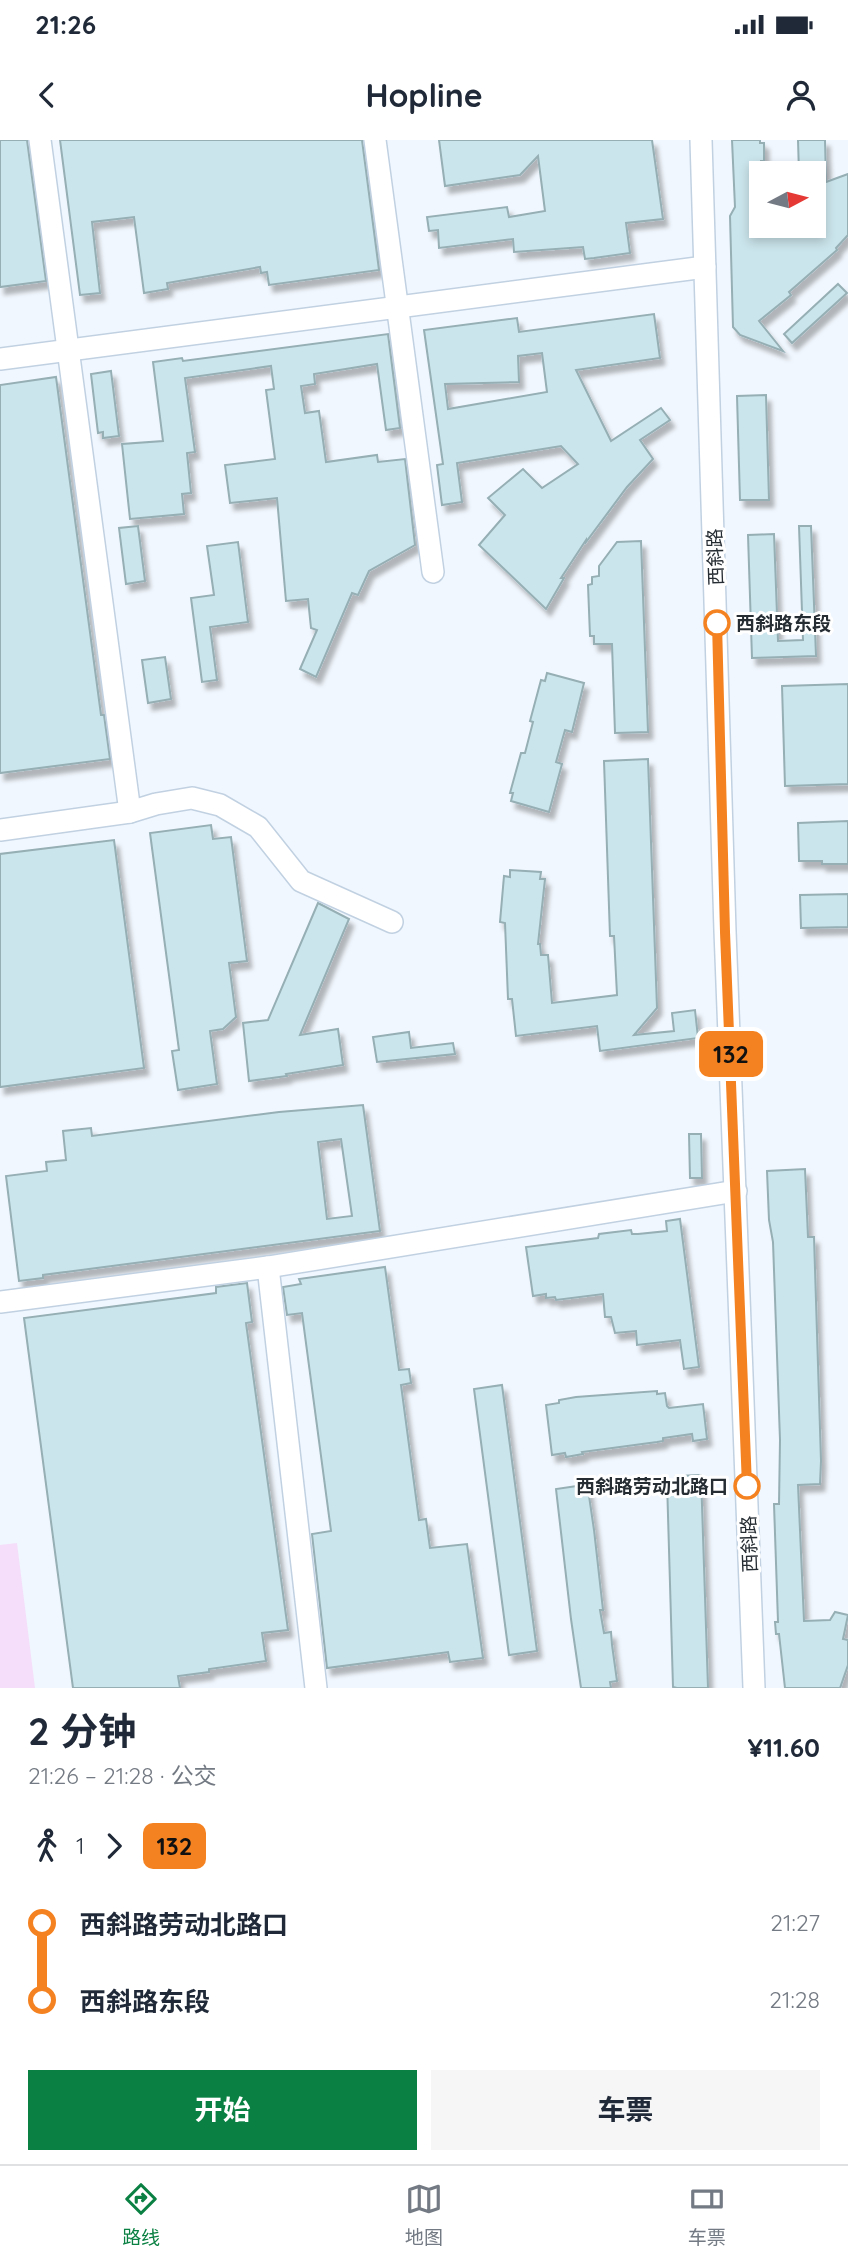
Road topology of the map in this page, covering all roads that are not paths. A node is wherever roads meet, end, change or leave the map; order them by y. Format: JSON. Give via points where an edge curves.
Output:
{"nodes":[{"id":1,"x":40,"y":140,"type":"edge"},
{"id":2,"x":375,"y":140,"type":"edge"},
{"id":3,"x":701,"y":140,"type":"edge"},
{"id":4,"x":705,"y":267,"type":"junction"},
{"id":5,"x":398,"y":307,"type":"junction"},
{"id":6,"x":68,"y":350,"type":"junction"},
{"id":7,"x":0,"y":359,"type":"edge"},
{"id":8,"x":433,"y":572,"type":"dead end"},
{"id":9,"x":130,"y":812,"type":"junction"},
{"id":10,"x":0,"y":830,"type":"edge"},
{"id":11,"x":392,"y":922,"type":"dead end"},
{"id":12,"x":736,"y":1191,"type":"junction"},
{"id":13,"x":268,"y":1267,"type":"junction"},
{"id":14,"x":0,"y":1302,"type":"edge"},
{"id":15,"x":316,"y":1688,"type":"edge"},
{"id":16,"x":754,"y":1688,"type":"edge"}],
"edges":[{"from":1,"to":6,"type":"street"},
{"from":2,"to":5,"type":"street"},
{"from":3,"to":4,"type":"street","name":"西斜路"},
{"from":4,"to":5,"type":"street"},
{"from":4,"to":12,"type":"street","name":"西斜路"},
{"from":5,"to":6,"type":"street"},
{"from":5,"to":8,"type":"street"},
{"from":6,"to":7,"type":"street"},
{"from":6,"to":9,"type":"street"},
{"from":9,"to":10,"type":"street"},
{"from":9,"to":11,"type":"street","via":[[192,798],[220,805],[258,827],[301,881]]},
{"from":12,"to":13,"type":"street"},
{"from":12,"to":16,"type":"street","name":"西斜路"},
{"from":13,"to":14,"type":"street"},
{"from":13,"to":15,"type":"street"}]}
